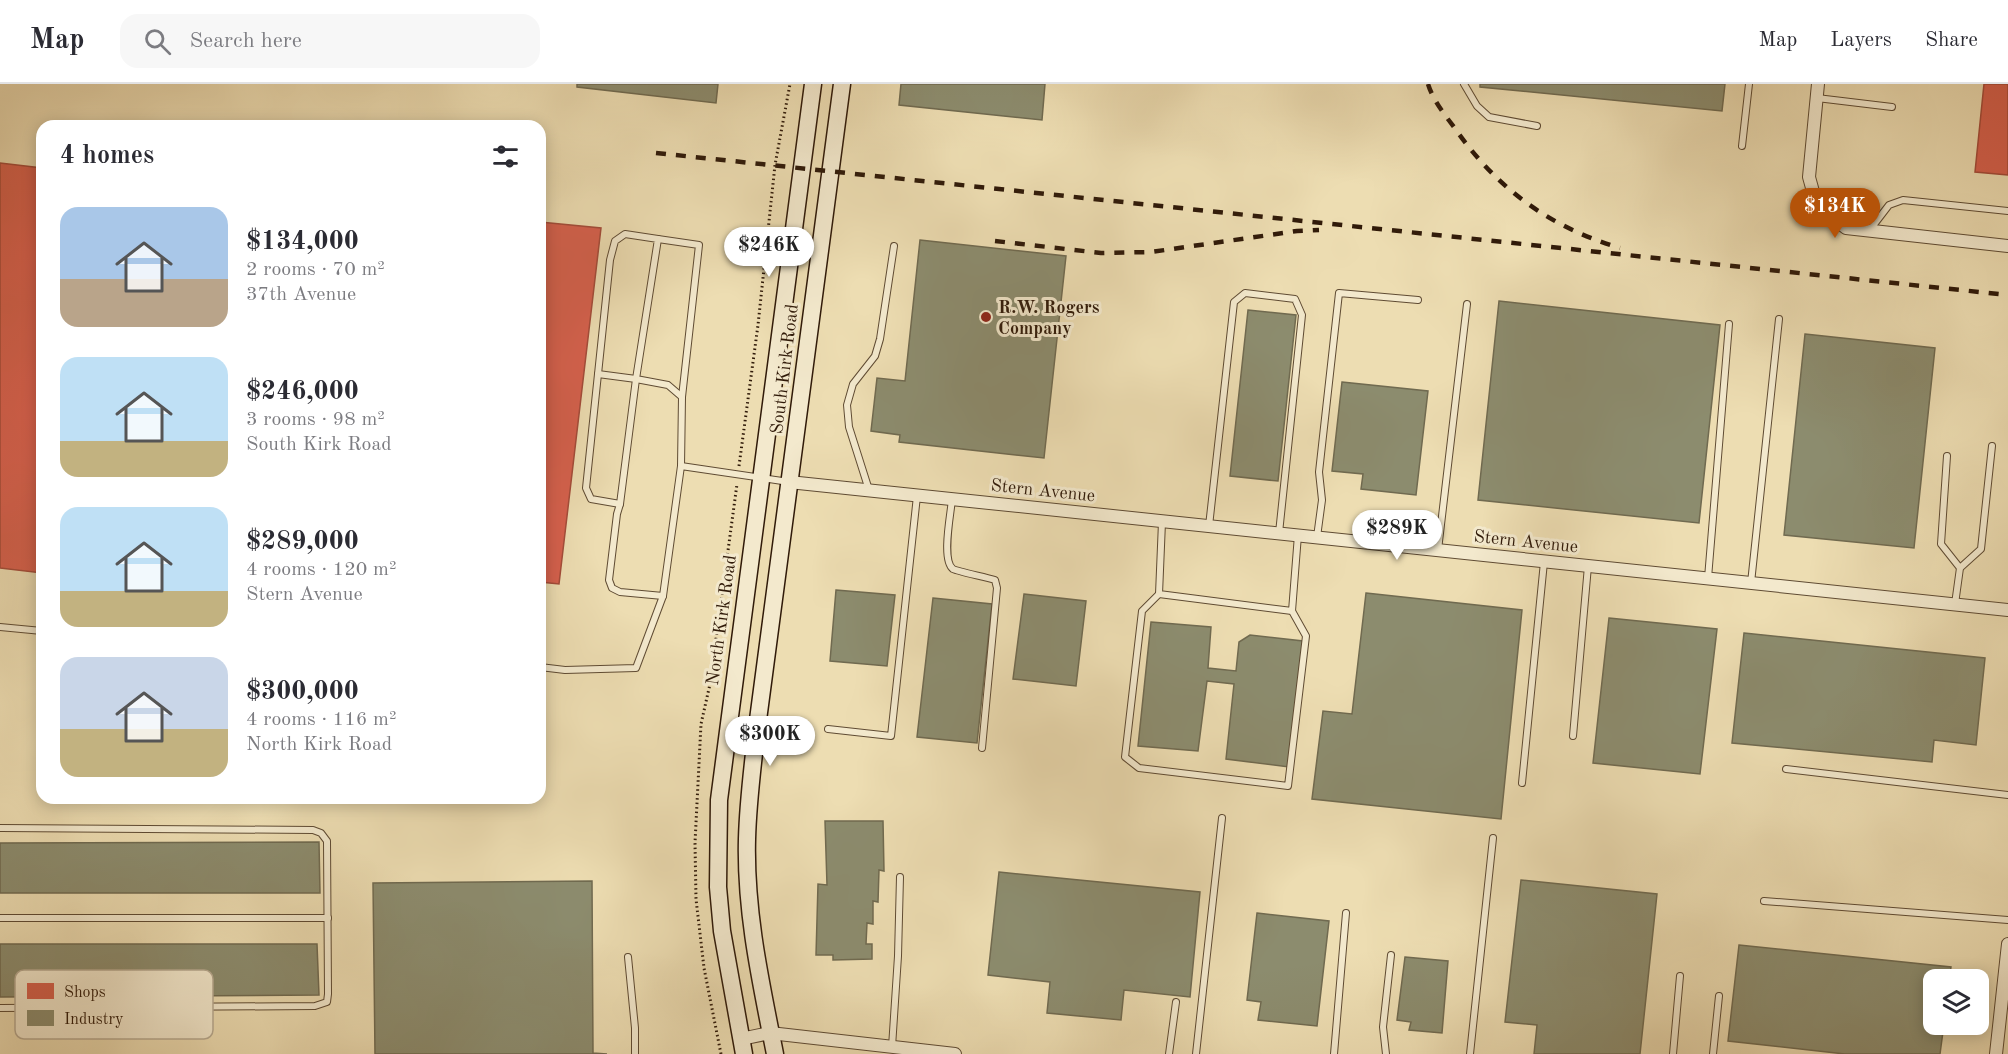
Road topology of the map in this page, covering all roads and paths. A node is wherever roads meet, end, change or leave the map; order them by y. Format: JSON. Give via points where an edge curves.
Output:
{"nodes":[{"id":1,"x":813,"y":84,"type":"edge"},
{"id":2,"x":842,"y":84,"type":"edge"},
{"id":3,"x":1464,"y":84,"type":"edge"},
{"id":4,"x":1749,"y":84,"type":"edge"},
{"id":5,"x":1818,"y":84,"type":"edge"},
{"id":6,"x":1817,"y":98,"type":"junction"},
{"id":7,"x":1893,"y":106,"type":"dead end"},
{"id":8,"x":1537,"y":126,"type":"dead end"},
{"id":9,"x":1742,"y":146,"type":"dead end"},
{"id":10,"x":2008,"y":211,"type":"edge"},
{"id":11,"x":1869,"y":231,"type":"junction"},
{"id":12,"x":658,"y":239,"type":"junction"},
{"id":13,"x":894,"y":246,"type":"dead end"},
{"id":14,"x":2008,"y":246,"type":"edge"},
{"id":15,"x":1418,"y":300,"type":"dead end"},
{"id":16,"x":1467,"y":304,"type":"dead end"},
{"id":17,"x":1779,"y":319,"type":"dead end"},
{"id":18,"x":1729,"y":324,"type":"dead end"},
{"id":19,"x":598,"y":374,"type":"junction"},
{"id":20,"x":636,"y":380,"type":"junction"},
{"id":21,"x":682,"y":397,"type":"junction"},
{"id":22,"x":1992,"y":446,"type":"dead end"},
{"id":23,"x":1947,"y":456,"type":"dead end"},
{"id":24,"x":681,"y":466,"type":"junction"},
{"id":25,"x":760,"y":477,"type":"junction"},
{"id":26,"x":789,"y":482,"type":"junction"},
{"id":27,"x":868,"y":490,"type":"junction"},
{"id":28,"x":917,"y":495,"type":"junction"},
{"id":29,"x":952,"y":499,"type":"junction"},
{"id":30,"x":620,"y":504,"type":"junction"},
{"id":31,"x":1162,"y":521,"type":"junction"},
{"id":32,"x":1209,"y":526,"type":"junction"},
{"id":33,"x":1279,"y":533,"type":"junction"},
{"id":34,"x":1298,"y":536,"type":"junction"},
{"id":35,"x":1317,"y":537,"type":"junction"},
{"id":36,"x":1438,"y":550,"type":"junction"},
{"id":37,"x":1544,"y":561,"type":"junction"},
{"id":38,"x":1588,"y":566,"type":"junction"},
{"id":39,"x":1960,"y":568,"type":"junction"},
{"id":40,"x":1708,"y":579,"type":"junction"},
{"id":41,"x":1751,"y":583,"type":"junction"},
{"id":42,"x":1160,"y":594,"type":"junction"},
{"id":43,"x":663,"y":596,"type":"junction"},
{"id":44,"x":1955,"y":605,"type":"junction"},
{"id":45,"x":2008,"y":610,"type":"edge"},
{"id":46,"x":1292,"y":611,"type":"junction"},
{"id":47,"x":0,"y":627,"type":"edge"},
{"id":48,"x":36,"y":630,"type":"edge"},
{"id":49,"x":546,"y":668,"type":"edge"},
{"id":50,"x":828,"y":729,"type":"dead end"},
{"id":51,"x":1573,"y":736,"type":"dead end"},
{"id":52,"x":982,"y":748,"type":"dead end"},
{"id":53,"x":1786,"y":770,"type":"dead end"},
{"id":54,"x":1522,"y":783,"type":"dead end"},
{"id":55,"x":2008,"y":795,"type":"edge"},
{"id":56,"x":1222,"y":818,"type":"dead end"},
{"id":57,"x":0,"y":828,"type":"edge"},
{"id":58,"x":1493,"y":838,"type":"dead end"},
{"id":59,"x":900,"y":877,"type":"dead end"},
{"id":60,"x":1764,"y":901,"type":"dead end"},
{"id":61,"x":1346,"y":913,"type":"dead end"},
{"id":62,"x":0,"y":918,"type":"edge"},
{"id":63,"x":328,"y":918,"type":"junction"},
{"id":64,"x":2008,"y":920,"type":"edge"},
{"id":65,"x":2008,"y":944,"type":"edge"},
{"id":66,"x":1391,"y":955,"type":"dead end"},
{"id":67,"x":628,"y":957,"type":"dead end"},
{"id":68,"x":1680,"y":976,"type":"dead end"},
{"id":69,"x":1719,"y":996,"type":"dead end"},
{"id":70,"x":1176,"y":1002,"type":"dead end"},
{"id":71,"x":213,"y":1007,"type":"edge"},
{"id":72,"x":0,"y":1008,"type":"edge"},
{"id":73,"x":15,"y":1008,"type":"edge"},
{"id":74,"x":770,"y":1033,"type":"junction"},
{"id":75,"x":742,"y":1046,"type":"edge"},
{"id":76,"x":892,"y":1047,"type":"junction"},
{"id":77,"x":929,"y":1053,"type":"edge"},
{"id":78,"x":635,"y":1054,"type":"edge"},
{"id":79,"x":775,"y":1054,"type":"edge"},
{"id":80,"x":955,"y":1054,"type":"edge"},
{"id":81,"x":1169,"y":1054,"type":"edge"},
{"id":82,"x":1196,"y":1054,"type":"edge"},
{"id":83,"x":1334,"y":1054,"type":"edge"},
{"id":84,"x":1386,"y":1054,"type":"edge"},
{"id":85,"x":1470,"y":1054,"type":"edge"},
{"id":86,"x":1673,"y":1054,"type":"edge"},
{"id":87,"x":1713,"y":1054,"type":"edge"},
{"id":88,"x":1996,"y":1054,"type":"edge"}],
"edges":[{"from":1,"to":25,"type":"main road","name":"South Kirk Road"},
{"from":2,"to":26,"type":"main road","name":"South Kirk Road"},
{"from":3,"to":8,"type":"lane","via":[[1488,117]]},
{"from":4,"to":9,"type":"lane"},
{"from":5,"to":6,"type":"street"},
{"from":6,"to":7,"type":"lane"},
{"from":6,"to":11,"type":"street","via":[[1809,177],[1817,206],[1846,228]]},
{"from":10,"to":11,"type":"lane","via":[[1903,200],[1888,205]]},
{"from":11,"to":14,"type":"street"},
{"from":12,"to":19,"type":"lane","via":[[625,234],[615,241]]},
{"from":12,"to":20,"type":"lane"},
{"from":12,"to":21,"type":"lane","via":[[699,245]]},
{"from":13,"to":27,"type":"lane","via":[[875,356],[853,384],[847,405],[849,427]]},
{"from":15,"to":35,"type":"lane","via":[[1339,292],[1319,472],[1322,500]]},
{"from":16,"to":36,"type":"lane"},
{"from":17,"to":41,"type":"lane"},
{"from":18,"to":40,"type":"lane"},
{"from":19,"to":20,"type":"lane"},
{"from":19,"to":30,"type":"lane","via":[[586,488],[591,499]]},
{"from":20,"to":21,"type":"lane","via":[[668,385]]},
{"from":20,"to":30,"type":"lane"},
{"from":21,"to":24,"type":"lane"},
{"from":22,"to":39,"type":"lane","via":[[1981,549]]},
{"from":23,"to":39,"type":"lane","via":[[1941,544]]},
{"from":24,"to":25,"type":"lane"},
{"from":24,"to":43,"type":"lane"},
{"from":25,"to":26,"type":"lane"},
{"from":25,"to":75,"type":"main road","name":"North Kirk Road","via":[[723,758],[717,840],[722,931]]},
{"from":26,"to":27,"type":"street","name":"Stern Avenue"},
{"from":26,"to":74,"type":"main road","via":[[753,758],[747,840],[752,928]]},
{"from":27,"to":28,"type":"street","name":"Stern Avenue"},
{"from":28,"to":29,"type":"street","name":"Stern Avenue"},
{"from":28,"to":50,"type":"lane","via":[[891,736]]},
{"from":29,"to":31,"type":"street","name":"Stern Avenue"},
{"from":29,"to":52,"type":"lane","via":[[948,561],[954,569],[995,580],[997,588]]},
{"from":30,"to":43,"type":"lane","via":[[609,580],[612,588]]},
{"from":31,"to":32,"type":"street","name":"Stern Avenue"},
{"from":31,"to":42,"type":"lane"},
{"from":32,"to":33,"type":"street","name":"Stern Avenue"},
{"from":32,"to":33,"type":"lane","via":[[1234,302],[1245,293],[1295,299],[1302,315]]},
{"from":33,"to":34,"type":"street","name":"Stern Avenue"},
{"from":34,"to":35,"type":"street","name":"Stern Avenue"},
{"from":34,"to":46,"type":"lane"},
{"from":35,"to":36,"type":"street","name":"Stern Avenue"},
{"from":36,"to":37,"type":"street","name":"Stern Avenue"},
{"from":37,"to":38,"type":"street","name":"Stern Avenue"},
{"from":37,"to":54,"type":"lane"},
{"from":38,"to":40,"type":"street","name":"Stern Avenue"},
{"from":38,"to":51,"type":"lane"},
{"from":39,"to":44,"type":"lane"},
{"from":40,"to":41,"type":"street","name":"Stern Avenue"},
{"from":41,"to":44,"type":"street","name":"Stern Avenue"},
{"from":42,"to":46,"type":"lane"},
{"from":42,"to":46,"type":"lane","via":[[1142,611],[1140,622],[1125,757],[1138,768],[1288,786],[1306,636]]},
{"from":43,"to":49,"type":"lane","via":[[636,668]]},
{"from":44,"to":45,"type":"street","name":"Stern Avenue"},
{"from":47,"to":48,"type":"lane"},
{"from":53,"to":55,"type":"lane"},
{"from":56,"to":82,"type":"lane"},
{"from":57,"to":63,"type":"lane","via":[[313,830],[327,841]]},
{"from":58,"to":85,"type":"lane"},
{"from":59,"to":76,"type":"lane"},
{"from":60,"to":64,"type":"lane"},
{"from":61,"to":83,"type":"lane"},
{"from":62,"to":63,"type":"lane"},
{"from":63,"to":71,"type":"lane","via":[[327,1002],[315,1006]]},
{"from":65,"to":88,"type":"street"},
{"from":66,"to":84,"type":"lane","via":[[1383,1027]]},
{"from":67,"to":78,"type":"lane"},
{"from":68,"to":86,"type":"lane"},
{"from":69,"to":87,"type":"lane"},
{"from":70,"to":81,"type":"lane"},
{"from":72,"to":73,"type":"lane"},
{"from":74,"to":75,"type":"street"},
{"from":74,"to":76,"type":"street"},
{"from":74,"to":79,"type":"main road"},
{"from":76,"to":77,"type":"street"},
{"from":77,"to":80,"type":"street"}]}
